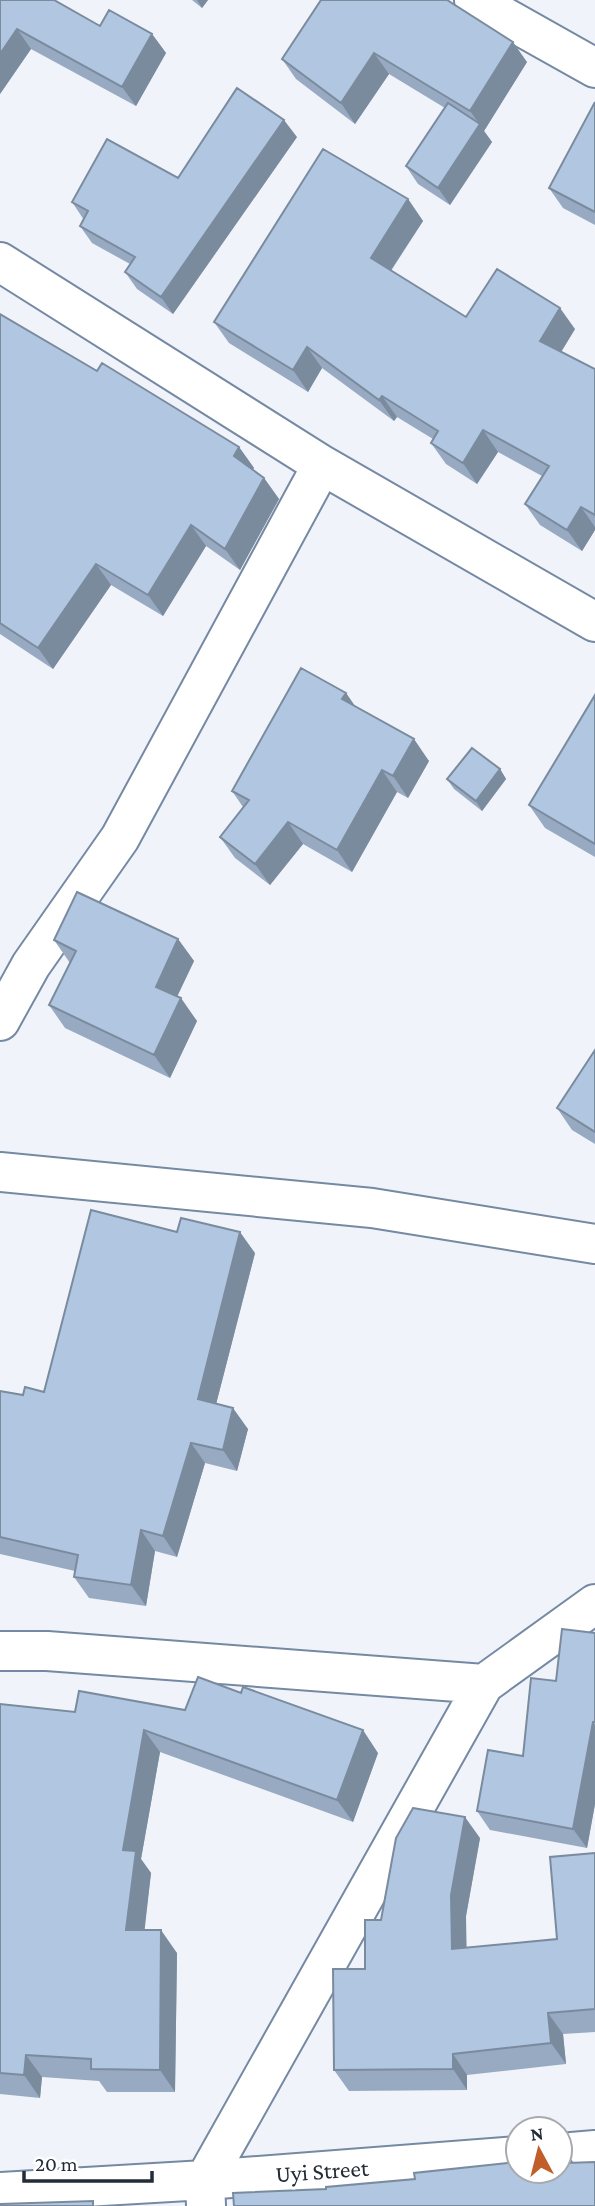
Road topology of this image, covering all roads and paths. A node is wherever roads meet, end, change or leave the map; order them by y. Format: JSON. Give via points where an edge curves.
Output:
{"nodes":[{"id":1,"x":474,"y":0,"type":"edge"},
{"id":2,"x":595,"y":68,"type":"edge"},
{"id":3,"x":0,"y":262,"type":"edge"},
{"id":4,"x":322,"y":465,"type":"junction"},
{"id":5,"x":595,"y":622,"type":"edge"},
{"id":6,"x":0,"y":1021,"type":"edge"},
{"id":7,"x":0,"y":1172,"type":"edge"},
{"id":8,"x":595,"y":1244,"type":"edge"},
{"id":9,"x":595,"y":1604,"type":"edge"},
{"id":10,"x":0,"y":1651,"type":"edge"},
{"id":11,"x":484,"y":1684,"type":"junction"},
{"id":12,"x":595,"y":2150,"type":"edge"},
{"id":13,"x":574,"y":2152,"type":"edge"},
{"id":14,"x":504,"y":2158,"type":"edge"},
{"id":15,"x":0,"y":2192,"type":"edge"},
{"id":16,"x":205,"y":2193,"type":"edge"}],
"edges":[{"from":1,"to":2,"type":"street"},
{"from":3,"to":4,"type":"street"},
{"from":4,"to":5,"type":"street"},
{"from":4,"to":6,"type":"street","via":[[120,838],[31,965]]},
{"from":7,"to":8,"type":"street","via":[[372,1208]]},
{"from":9,"to":11,"type":"street"},
{"from":10,"to":11,"type":"street"},
{"from":11,"to":16,"type":"street"},
{"from":12,"to":13,"type":"street"},
{"from":14,"to":16,"type":"street","name":"Uyi Street"},
{"from":15,"to":16,"type":"street","name":"Uyi Street"}]}
